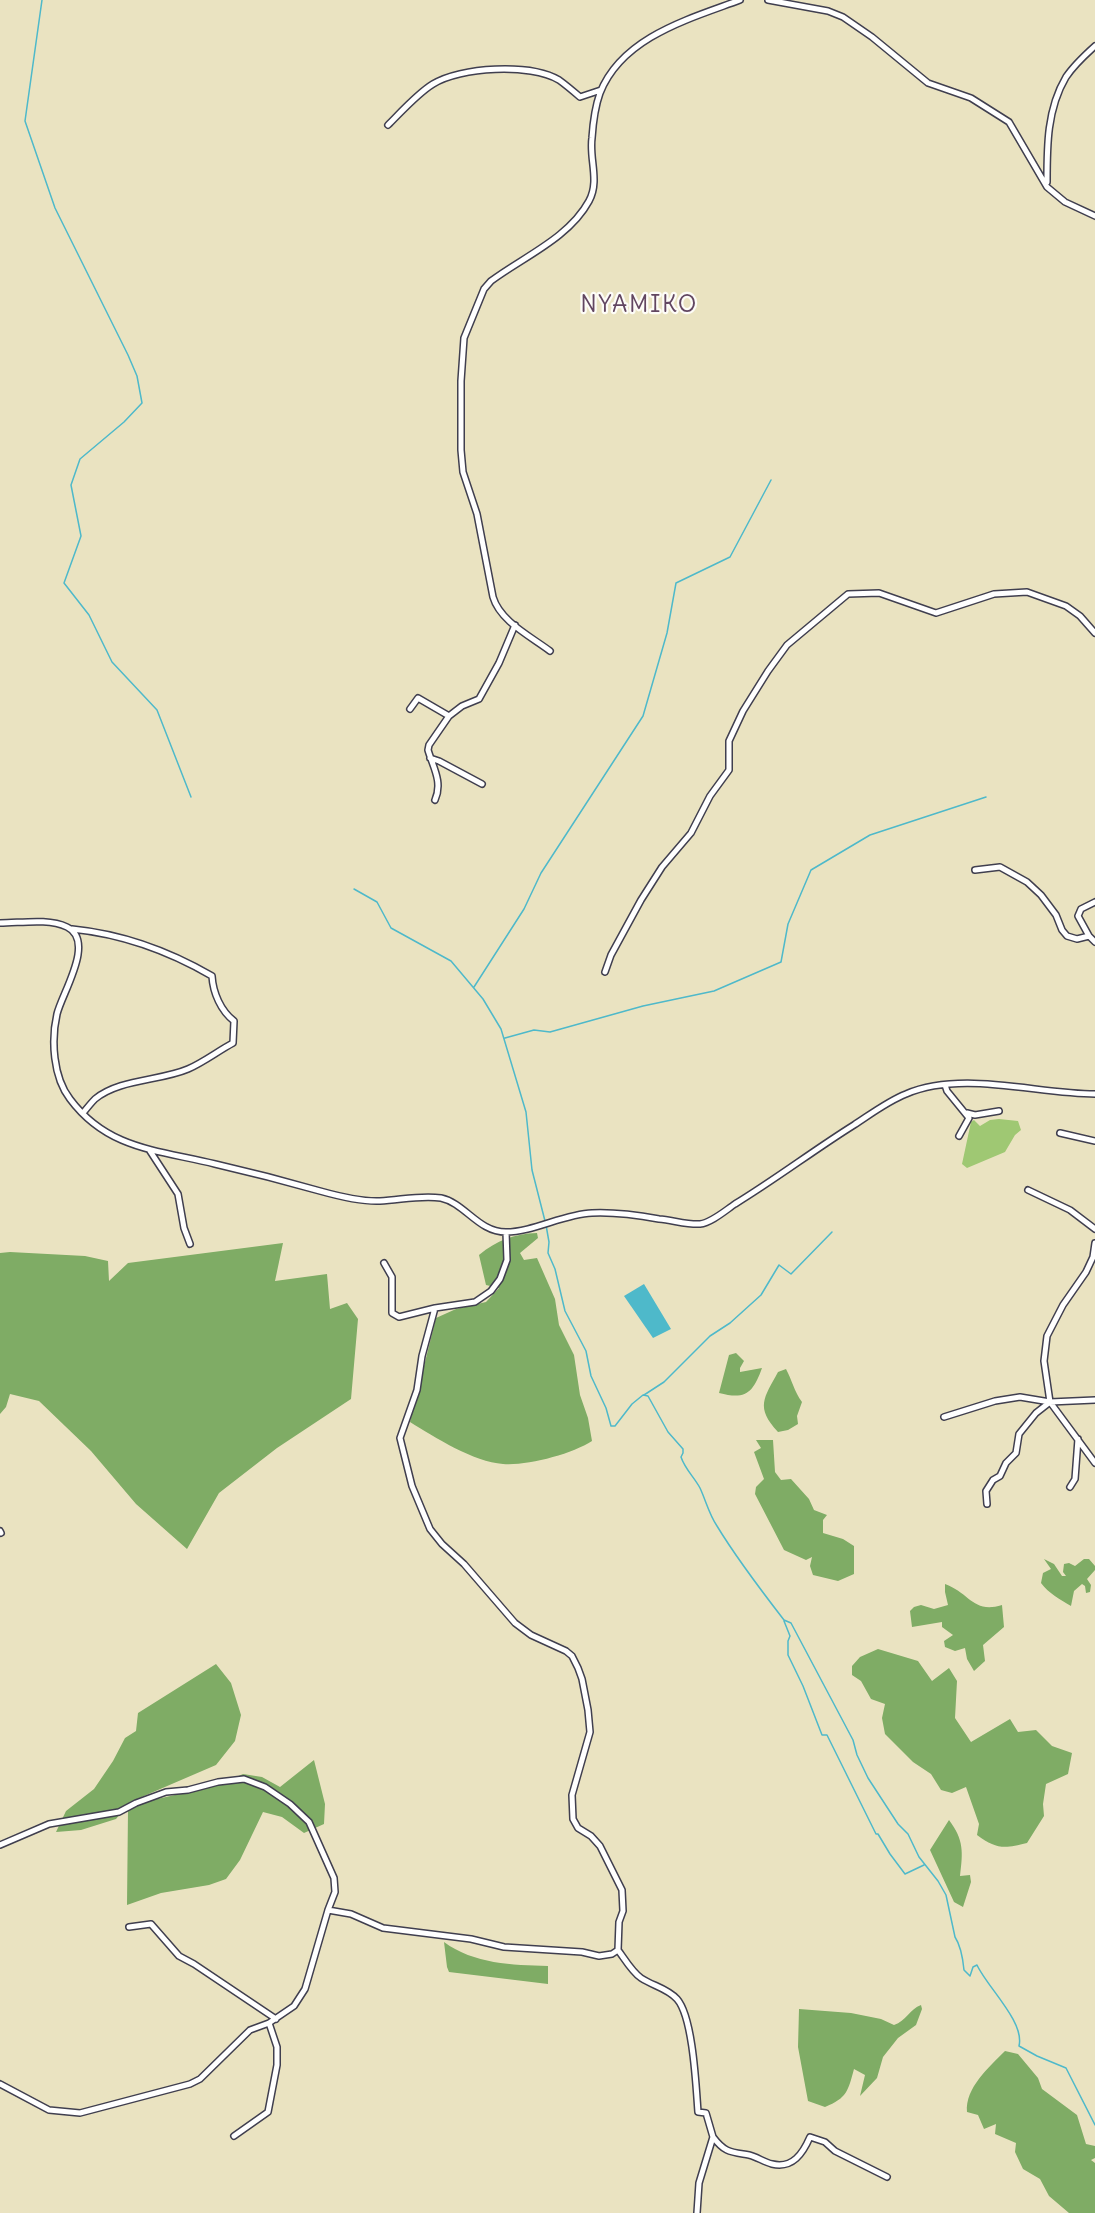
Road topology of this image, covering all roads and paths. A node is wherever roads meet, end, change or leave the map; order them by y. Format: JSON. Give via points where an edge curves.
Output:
{"nodes":[{"id":1,"x":740,"y":0,"type":"edge"},
{"id":2,"x":768,"y":0,"type":"edge"},
{"id":3,"x":1095,"y":45,"type":"edge"},
{"id":4,"x":601,"y":90,"type":"junction"},
{"id":5,"x":388,"y":124,"type":"dead end"},
{"id":6,"x":1047,"y":187,"type":"junction"},
{"id":7,"x":1095,"y":216,"type":"edge"},
{"id":8,"x":515,"y":625,"type":"junction"},
{"id":9,"x":1095,"y":633,"type":"edge"},
{"id":10,"x":550,"y":651,"type":"dead end"},
{"id":11,"x":410,"y":709,"type":"dead end"},
{"id":12,"x":449,"y":716,"type":"junction"},
{"id":13,"x":430,"y":758,"type":"junction"},
{"id":14,"x":482,"y":784,"type":"dead end"},
{"id":15,"x":435,"y":800,"type":"dead end"},
{"id":16,"x":975,"y":870,"type":"dead end"},
{"id":17,"x":1095,"y":902,"type":"edge"},
{"id":18,"x":0,"y":923,"type":"edge"},
{"id":19,"x":71,"y":929,"type":"junction"},
{"id":20,"x":1089,"y":936,"type":"junction"},
{"id":21,"x":1095,"y":942,"type":"edge"},
{"id":22,"x":605,"y":972,"type":"dead end"},
{"id":23,"x":945,"y":1085,"type":"junction"},
{"id":24,"x":1095,"y":1094,"type":"edge"},
{"id":25,"x":999,"y":1111,"type":"dead end"},
{"id":26,"x":82,"y":1113,"type":"junction"},
{"id":27,"x":966,"y":1113,"type":"junction"},
{"id":28,"x":1060,"y":1133,"type":"dead end"},
{"id":29,"x":959,"y":1136,"type":"dead end"},
{"id":30,"x":1095,"y":1141,"type":"edge"},
{"id":31,"x":149,"y":1150,"type":"junction"},
{"id":32,"x":1028,"y":1190,"type":"dead end"},
{"id":33,"x":1095,"y":1228,"type":"edge"},
{"id":34,"x":506,"y":1232,"type":"junction"},
{"id":35,"x":1095,"y":1243,"type":"edge"},
{"id":36,"x":190,"y":1244,"type":"dead end"},
{"id":37,"x":384,"y":1263,"type":"dead end"},
{"id":38,"x":435,"y":1308,"type":"junction"},
{"id":39,"x":1095,"y":1400,"type":"edge"},
{"id":40,"x":1050,"y":1402,"type":"junction"},
{"id":41,"x":944,"y":1417,"type":"dead end"},
{"id":42,"x":1078,"y":1440,"type":"junction"},
{"id":43,"x":1095,"y":1463,"type":"edge"},
{"id":44,"x":1070,"y":1487,"type":"dead end"},
{"id":45,"x":987,"y":1504,"type":"dead end"},
{"id":46,"x":0,"y":1845,"type":"edge"},
{"id":47,"x":328,"y":1910,"type":"junction"},
{"id":48,"x":129,"y":1927,"type":"dead end"},
{"id":49,"x":618,"y":1950,"type":"junction"},
{"id":50,"x":276,"y":2019,"type":"junction"},
{"id":51,"x":269,"y":2024,"type":"junction"},
{"id":52,"x":0,"y":2084,"type":"edge"},
{"id":53,"x":234,"y":2136,"type":"dead end"},
{"id":54,"x":713,"y":2136,"type":"junction"},
{"id":55,"x":887,"y":2177,"type":"dead end"},
{"id":56,"x":697,"y":2213,"type":"edge"}],
"edges":[{"from":1,"to":4,"type":"street","via":[[656,34],[625,57]]},
{"from":2,"to":6,"type":"street","via":[[843,17],[928,83],[971,98],[1009,122]]},
{"from":3,"to":6,"type":"street","via":[[1067,76],[1056,99],[1048,136]]},
{"from":4,"to":5,"type":"street","via":[[580,97],[557,79],[526,69],[471,72],[433,84]]},
{"from":4,"to":8,"type":"street","via":[[591,142],[595,184],[582,213],[563,231],[491,281],[464,338],[463,472],[477,514],[495,606]]},
{"from":6,"to":7,"type":"street","via":[[1065,202]]},
{"from":8,"to":10,"type":"street"},
{"from":8,"to":12,"type":"street","via":[[479,699]]},
{"from":9,"to":22,"type":"street","via":[[1066,606],[1027,592],[994,594],[936,614],[879,593],[848,594],[788,645],[768,670],[729,741],[729,770],[691,833],[641,900]]},
{"from":11,"to":12,"type":"street","via":[[418,698]]},
{"from":12,"to":13,"type":"street","via":[[429,745]]},
{"from":13,"to":14,"type":"street"},
{"from":13,"to":15,"type":"street","via":[[439,784]]},
{"from":16,"to":20,"type":"street","via":[[1000,867],[1041,895],[1067,936]]},
{"from":17,"to":20,"type":"street","via":[[1081,909],[1078,916]]},
{"from":18,"to":19,"type":"street","via":[[48,922]]},
{"from":19,"to":26,"type":"street","via":[[78,938],[78,958],[53,1035],[59,1077]]},
{"from":19,"to":26,"type":"street","via":[[145,945],[212,976],[217,998],[234,1022],[233,1043],[188,1069],[105,1093]]},
{"from":20,"to":21,"type":"street"},
{"from":23,"to":24,"type":"street","via":[[1001,1084]]},
{"from":23,"to":27,"type":"street"},
{"from":23,"to":34,"type":"street","via":[[905,1094],[702,1224],[590,1213]]},
{"from":25,"to":27,"type":"street"},
{"from":26,"to":31,"type":"street","via":[[129,1145]]},
{"from":27,"to":29,"type":"street","via":[[969,1118]]},
{"from":28,"to":30,"type":"street"},
{"from":31,"to":34,"type":"street","via":[[353,1198],[453,1201],[489,1228]]},
{"from":31,"to":36,"type":"street","via":[[178,1194]]},
{"from":32,"to":33,"type":"street","via":[[1070,1210]]},
{"from":34,"to":38,"type":"street","via":[[507,1260],[491,1291],[476,1302]]},
{"from":35,"to":40,"type":"street","via":[[1086,1272],[1047,1336],[1044,1361]]},
{"from":37,"to":38,"type":"street","via":[[392,1277],[392,1313],[399,1317]]},
{"from":38,"to":49,"type":"street","via":[[417,1390],[400,1438],[412,1486],[420,1510],[442,1544],[515,1623],[566,1651],[578,1668],[590,1732],[572,1795],[573,1819],[600,1846],[622,1890]]},
{"from":39,"to":40,"type":"street"},
{"from":40,"to":41,"type":"street","via":[[1020,1396]]},
{"from":40,"to":42,"type":"street"},
{"from":40,"to":45,"type":"street","via":[[1019,1434],[1016,1453],[986,1491]]},
{"from":42,"to":43,"type":"street"},
{"from":42,"to":44,"type":"street","via":[[1075,1479]]},
{"from":46,"to":47,"type":"street","via":[[49,1824],[119,1812],[166,1792],[244,1779],[265,1787],[309,1822],[334,1878],[335,1892]]},
{"from":47,"to":49,"type":"street","via":[[351,1914],[383,1928],[504,1947],[598,1956]]},
{"from":47,"to":50,"type":"street","via":[[305,1989],[294,2006]]},
{"from":48,"to":50,"type":"street","via":[[151,1924],[179,1956]]},
{"from":49,"to":54,"type":"street","via":[[640,1978],[670,1992],[684,2011],[698,2112],[706,2113]]},
{"from":50,"to":51,"type":"street"},
{"from":51,"to":52,"type":"street","via":[[250,2030],[190,2084],[80,2113],[49,2110]]},
{"from":51,"to":53,"type":"street","via":[[277,2047],[277,2065],[268,2112]]},
{"from":54,"to":55,"type":"street","via":[[729,2152],[772,2164],[784,2164],[801,2156],[810,2137]]},
{"from":54,"to":56,"type":"street","via":[[699,2183]]}]}
